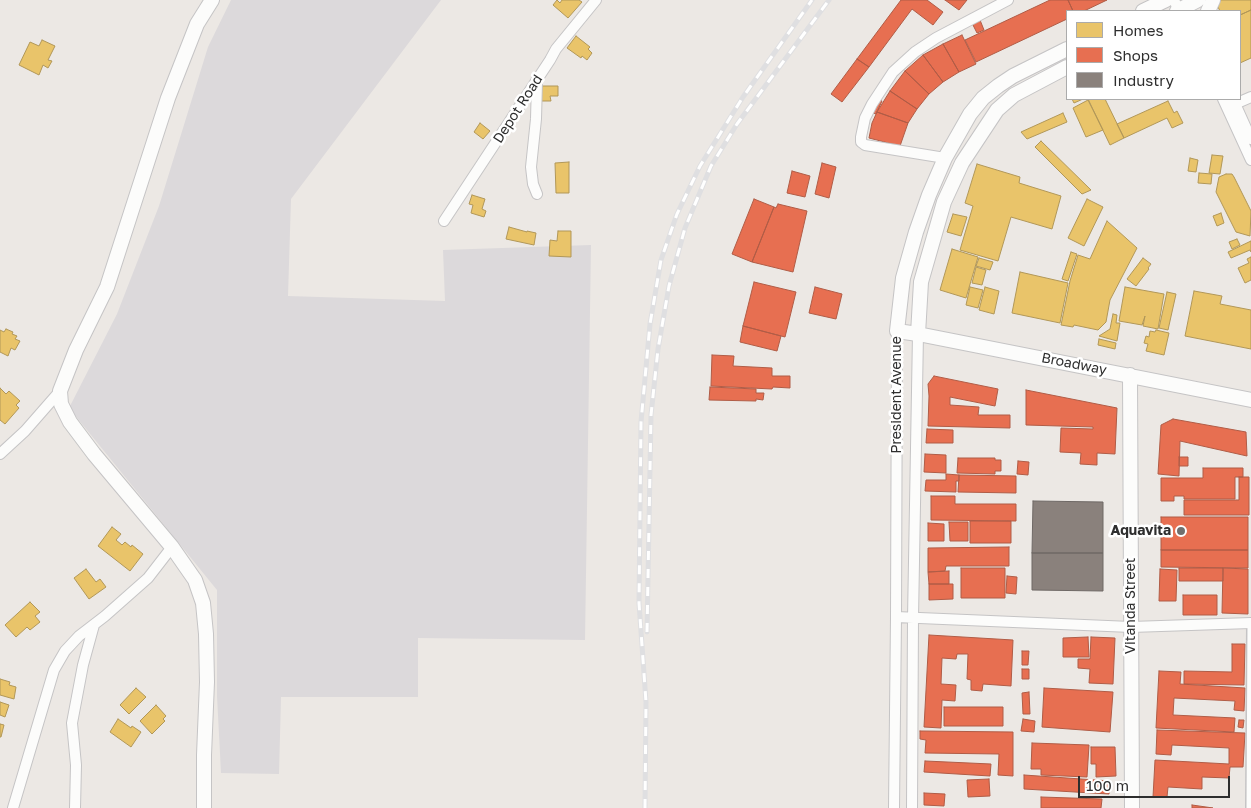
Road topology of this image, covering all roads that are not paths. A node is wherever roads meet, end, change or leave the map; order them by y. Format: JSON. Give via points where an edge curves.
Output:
{"nodes":[{"id":1,"x":212,"y":0,"type":"edge"},
{"id":2,"x":596,"y":0,"type":"edge"},
{"id":3,"x":1008,"y":0,"type":"edge"},
{"id":4,"x":1166,"y":0,"type":"edge"},
{"id":5,"x":1145,"y":10,"type":"edge"},
{"id":6,"x":1066,"y":49,"type":"edge"},
{"id":7,"x":1066,"y":68,"type":"edge"},
{"id":8,"x":537,"y":81,"type":"junction"},
{"id":9,"x":1251,"y":98,"type":"edge"},
{"id":10,"x":1223,"y":100,"type":"edge"},
{"id":11,"x":1234,"y":102,"type":"edge"},
{"id":12,"x":1251,"y":139,"type":"edge"},
{"id":13,"x":956,"y":140,"type":"junction"},
{"id":14,"x":972,"y":146,"type":"junction"},
{"id":15,"x":945,"y":158,"type":"junction"},
{"id":16,"x":1251,"y":160,"type":"edge"},
{"id":17,"x":537,"y":194,"type":"dead end"},
{"id":18,"x":444,"y":221,"type":"dead end"},
{"id":19,"x":897,"y":331,"type":"junction"},
{"id":20,"x":918,"y":334,"type":"junction"},
{"id":21,"x":1130,"y":375,"type":"junction"},
{"id":22,"x":60,"y":391,"type":"junction"},
{"id":23,"x":1251,"y":400,"type":"edge"},
{"id":24,"x":0,"y":454,"type":"edge"},
{"id":25,"x":172,"y":547,"type":"junction"},
{"id":26,"x":896,"y":617,"type":"junction"},
{"id":27,"x":913,"y":618,"type":"junction"},
{"id":28,"x":1251,"y":623,"type":"edge"},
{"id":29,"x":94,"y":625,"type":"junction"},
{"id":30,"x":1131,"y":627,"type":"junction"},
{"id":31,"x":894,"y":761,"type":"junction"},
{"id":32,"x":913,"y":762,"type":"junction"},
{"id":33,"x":13,"y":808,"type":"edge"},
{"id":34,"x":75,"y":808,"type":"edge"},
{"id":35,"x":204,"y":808,"type":"edge"},
{"id":36,"x":894,"y":808,"type":"edge"},
{"id":37,"x":912,"y":808,"type":"edge"},
{"id":38,"x":1132,"y":808,"type":"edge"},
{"id":39,"x":1249,"y":808,"type":"edge"}],
"edges":[{"from":1,"to":22,"type":"street","via":[[197,24],[168,98],[107,287]]},
{"from":2,"to":8,"type":"street","name":"Depot Road","via":[[556,49]]},
{"from":3,"to":15,"type":"street","via":[[915,52],[893,72],[865,118],[861,136],[865,145]]},
{"from":4,"to":5,"type":"street"},
{"from":6,"to":13,"type":"street","name":"President Avenue","via":[[1012,76],[983,98]]},
{"from":7,"to":14,"type":"street","name":"President Avenue","via":[[1014,95],[997,110]]},
{"from":8,"to":17,"type":"street","via":[[531,167]]},
{"from":8,"to":18,"type":"street","name":"Depot Road"},
{"from":9,"to":11,"type":"street"},
{"from":10,"to":16,"type":"street"},
{"from":11,"to":12,"type":"street"},
{"from":13,"to":14,"type":"street"},
{"from":13,"to":15,"type":"street","name":"President Avenue"},
{"from":14,"to":20,"type":"street","name":"President Avenue","via":[[953,181],[933,236],[921,282]]},
{"from":15,"to":19,"type":"street","name":"President Avenue","via":[[929,195],[903,278]]},
{"from":19,"to":20,"type":"street","name":"Broadway"},
{"from":19,"to":26,"type":"street","name":"President Avenue"},
{"from":20,"to":21,"type":"street","name":"Broadway"},
{"from":20,"to":27,"type":"street","name":"President Avenue"},
{"from":21,"to":23,"type":"street","name":"Broadway"},
{"from":21,"to":30,"type":"street","name":"Vitanda Street"},
{"from":22,"to":24,"type":"street"},
{"from":22,"to":25,"type":"street","via":[[61,404],[70,422]]},
{"from":25,"to":29,"type":"street","via":[[148,578]]},
{"from":25,"to":35,"type":"street","via":[[195,580],[203,602],[206,634]]},
{"from":26,"to":27,"type":"street"},
{"from":26,"to":31,"type":"street","name":"President Avenue"},
{"from":27,"to":30,"type":"street"},
{"from":27,"to":32,"type":"street","name":"President Avenue"},
{"from":28,"to":30,"type":"street"},
{"from":28,"to":39,"type":"lane"},
{"from":29,"to":33,"type":"street","via":[[65,651],[54,670]]},
{"from":29,"to":34,"type":"street","via":[[72,723],[76,765]]},
{"from":30,"to":38,"type":"street","name":"Vitanda Street"},
{"from":31,"to":32,"type":"street"},
{"from":31,"to":36,"type":"street","name":"President Avenue"},
{"from":32,"to":37,"type":"street","name":"President Avenue"}]}
